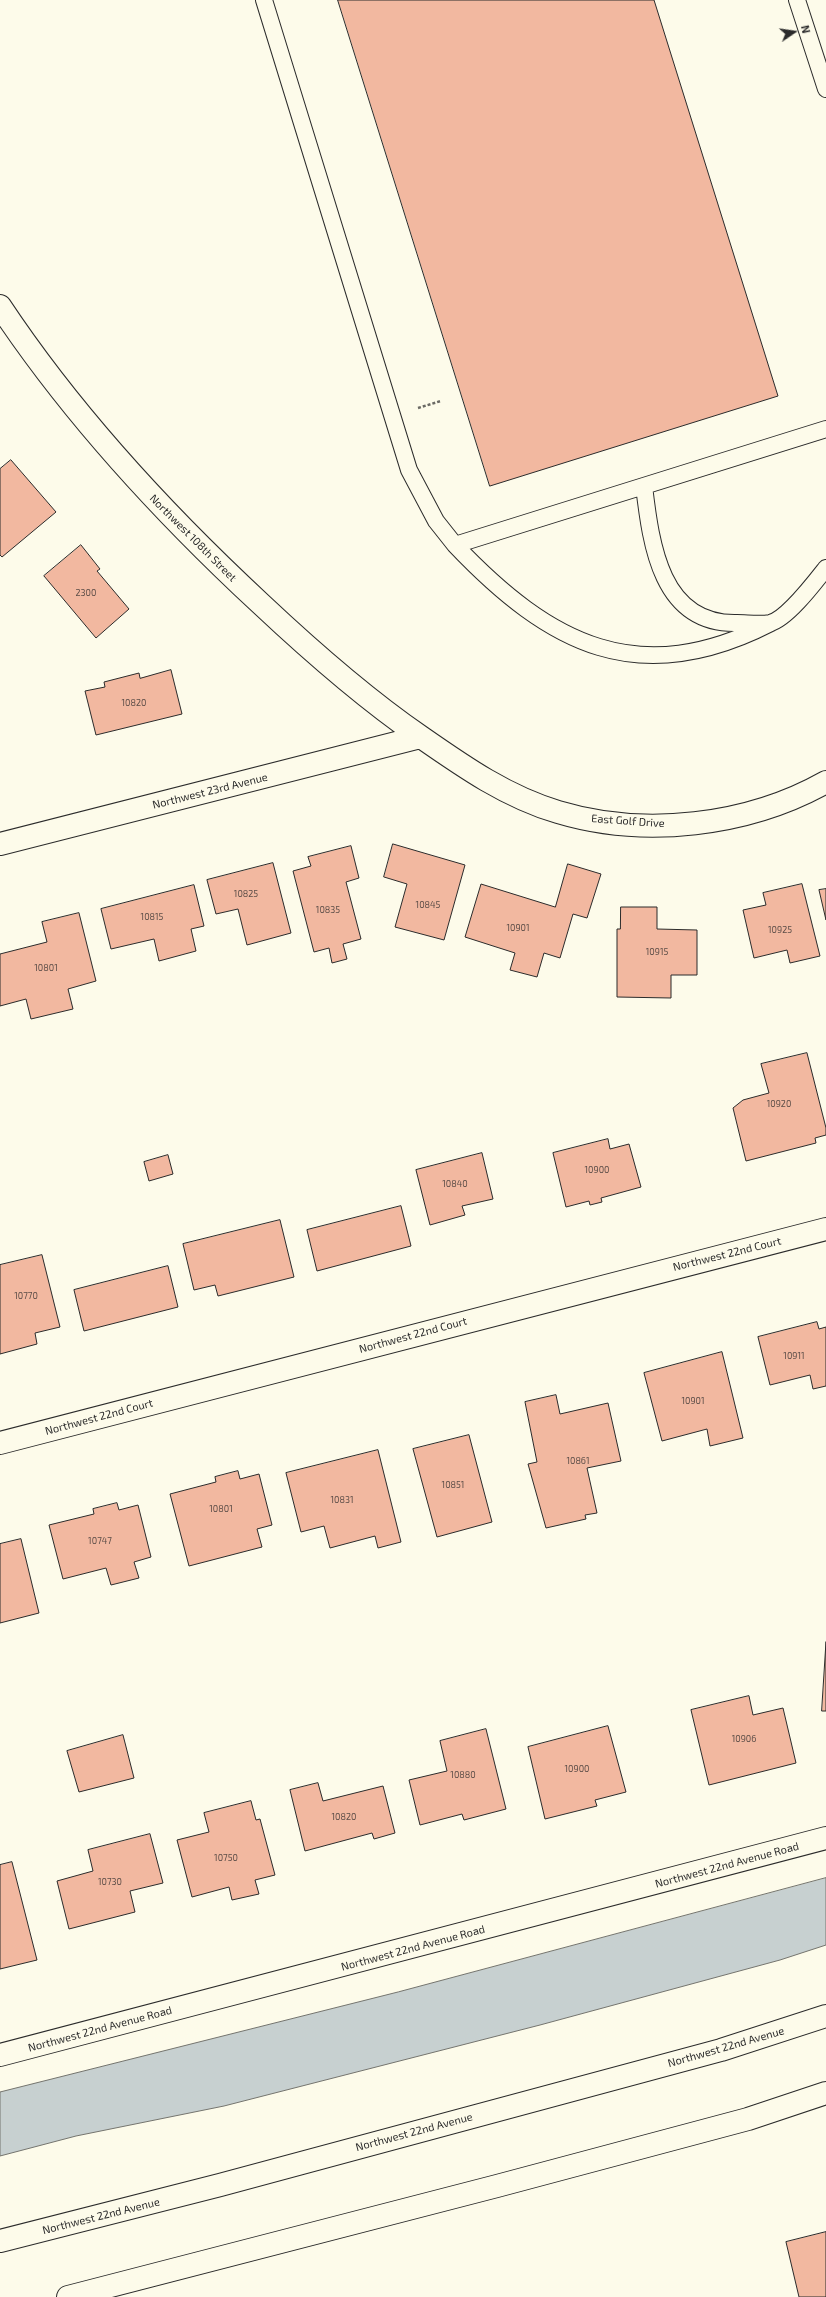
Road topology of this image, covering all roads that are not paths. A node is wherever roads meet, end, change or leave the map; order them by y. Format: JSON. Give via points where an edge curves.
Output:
{"nodes":[{"id":1,"x":264,"y":0,"type":"edge"},
{"id":2,"x":798,"y":0,"type":"edge"},
{"id":3,"x":826,"y":89,"type":"edge"},
{"id":4,"x":0,"y":306,"type":"edge"},
{"id":5,"x":826,"y":429,"type":"edge"},
{"id":6,"x":644,"y":486,"type":"junction"},
{"id":7,"x":455,"y":545,"type":"junction"},
{"id":8,"x":826,"y":568,"type":"edge"},
{"id":9,"x":771,"y":623,"type":"junction"},
{"id":10,"x":420,"y":737,"type":"junction"},
{"id":11,"x":826,"y":782,"type":"edge"},
{"id":12,"x":0,"y":844,"type":"edge"},
{"id":13,"x":826,"y":1229,"type":"edge"},
{"id":14,"x":0,"y":1443,"type":"edge"},
{"id":15,"x":826,"y":1838,"type":"edge"},
{"id":16,"x":826,"y":2016,"type":"edge"},
{"id":17,"x":0,"y":2055,"type":"edge"},
{"id":18,"x":826,"y":2093,"type":"edge"},
{"id":19,"x":0,"y":2242,"type":"edge"},
{"id":20,"x":68,"y":2297,"type":"edge"}],
"edges":[{"from":1,"to":7,"type":"lane","via":[[409,470],[436,521]]},
{"from":2,"to":3,"type":"lane"},
{"from":4,"to":10,"type":"street","name":"Northwest 108th Street","via":[[83,418],[190,537],[343,679]]},
{"from":5,"to":6,"type":"lane"},
{"from":6,"to":7,"type":"lane"},
{"from":6,"to":9,"type":"lane","via":[[658,560],[673,594],[683,606],[716,622]]},
{"from":7,"to":9,"type":"lane","via":[[517,602],[558,630],[593,646],[635,654],[697,652],[729,642]]},
{"from":8,"to":9,"type":"lane","via":[[801,598]]},
{"from":10,"to":11,"type":"street","name":"East Golf Drive","via":[[482,778],[528,801],[558,812],[608,822],[655,825],[711,821],[774,805]]},
{"from":10,"to":12,"type":"street","name":"Northwest 23rd Avenue"},
{"from":13,"to":14,"type":"street","name":"Northwest 22nd Court"},
{"from":15,"to":17,"type":"street","name":"Northwest 22nd Avenue Road"},
{"from":16,"to":19,"type":"street","name":"Northwest 22nd Avenue","via":[[721,2050]]},
{"from":18,"to":20,"type":"street","via":[[748,2118],[512,2182]]}]}
